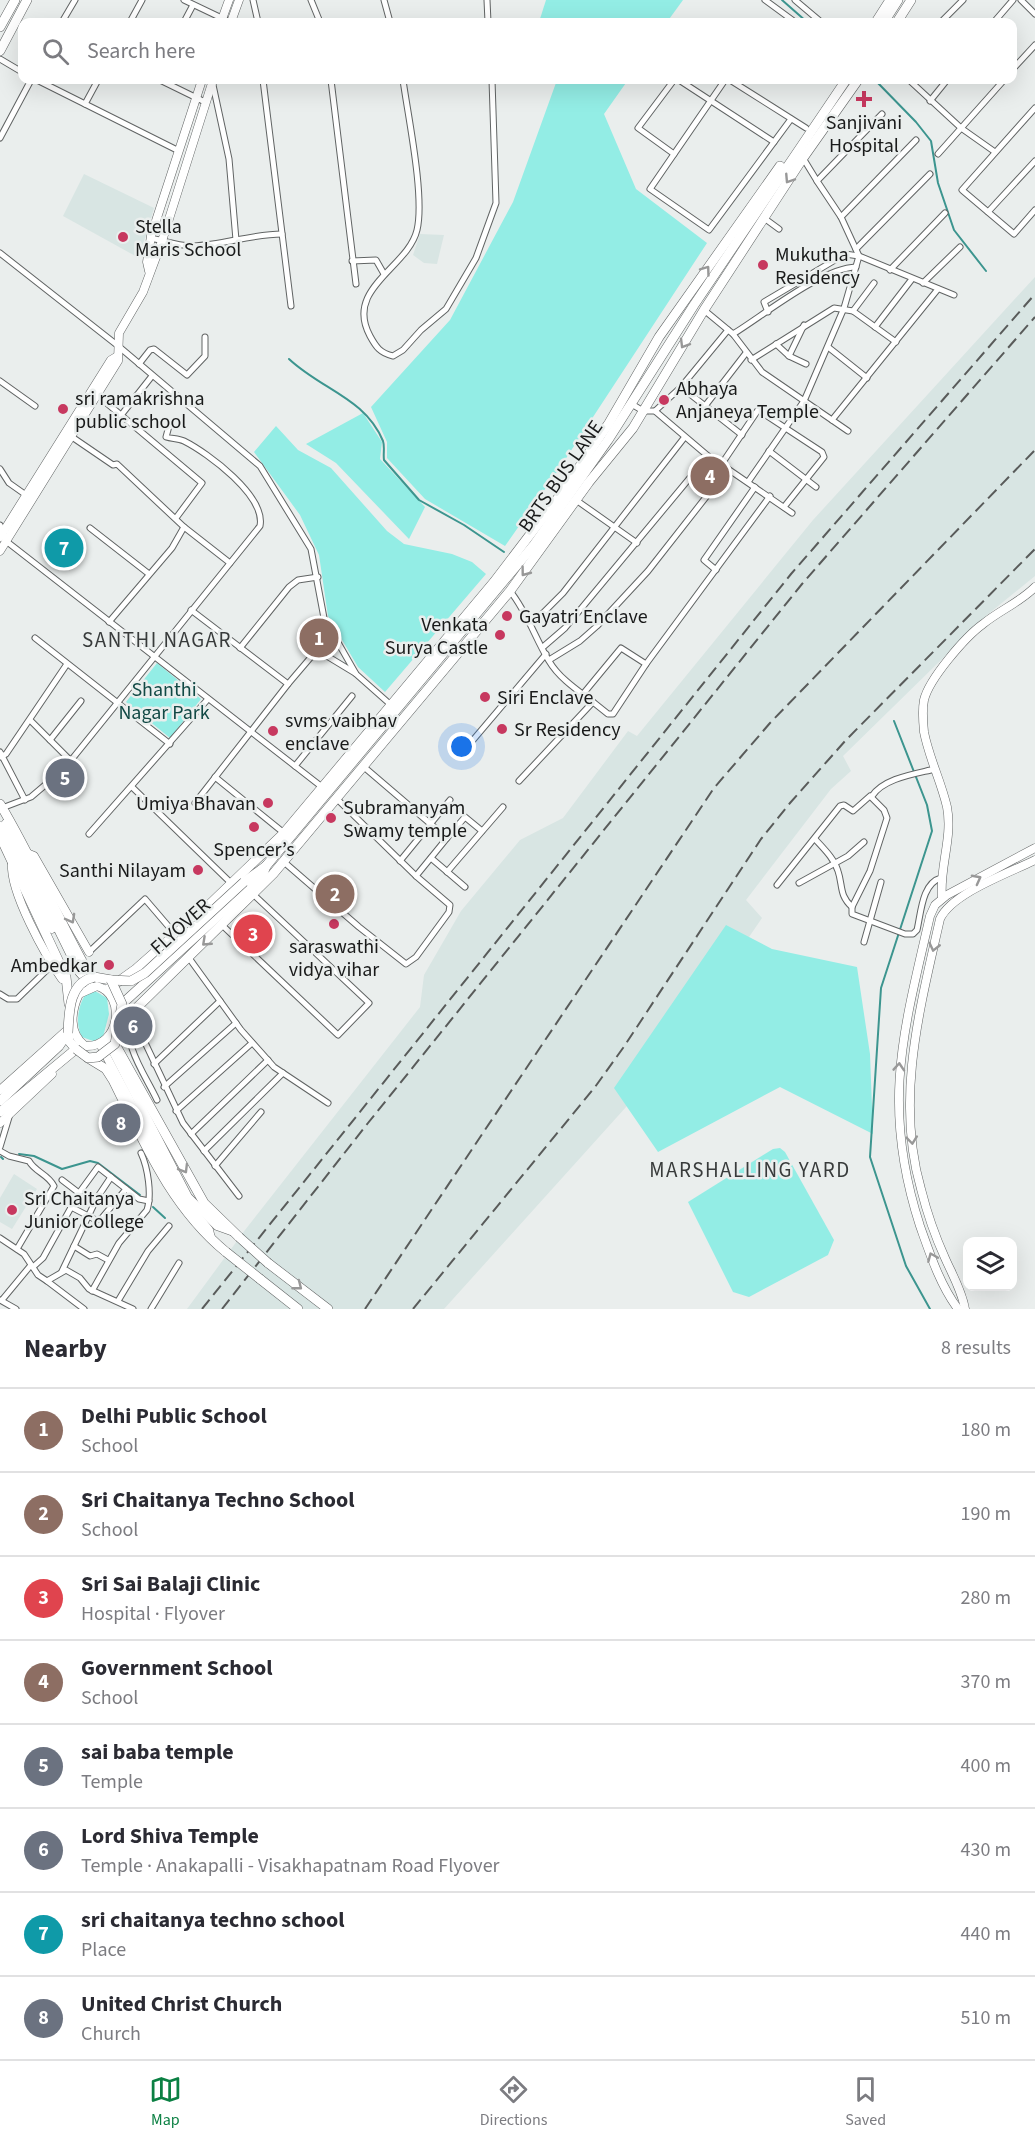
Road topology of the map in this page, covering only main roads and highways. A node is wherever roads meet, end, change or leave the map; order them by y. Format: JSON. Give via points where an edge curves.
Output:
{"nodes":[{"id":1,"x":15,"y":0,"type":"edge"},
{"id":2,"x":27,"y":0,"type":"edge"},
{"id":3,"x":898,"y":0,"type":"edge"},
{"id":4,"x":911,"y":0,"type":"edge"},
{"id":5,"x":886,"y":2,"type":"edge"},
{"id":6,"x":878,"y":18,"type":"edge"},
{"id":7,"x":887,"y":18,"type":"edge"},
{"id":8,"x":900,"y":18,"type":"edge"},
{"id":9,"x":0,"y":27,"type":"edge"},
{"id":10,"x":0,"y":51,"type":"edge"},
{"id":11,"x":835,"y":84,"type":"edge"},
{"id":12,"x":843,"y":84,"type":"edge"},
{"id":13,"x":855,"y":84,"type":"edge"},
{"id":14,"x":627,"y":402,"type":"junction"},
{"id":15,"x":1,"y":807,"type":"edge"},
{"id":16,"x":0,"y":836,"type":"edge"},
{"id":17,"x":261,"y":871,"type":"joint"},
{"id":18,"x":249,"y":888,"type":"junction"},
{"id":19,"x":94,"y":977,"type":"junction"},
{"id":20,"x":109,"y":985,"type":"junction"},
{"id":21,"x":122,"y":1004,"type":"junction"},
{"id":22,"x":69,"y":1006,"type":"junction"},
{"id":23,"x":113,"y":1031,"type":"road end"},
{"id":24,"x":68,"y":1033,"type":"junction"},
{"id":25,"x":107,"y":1043,"type":"junction"},
{"id":26,"x":80,"y":1047,"type":"junction"},
{"id":27,"x":88,"y":1058,"type":"junction"},
{"id":28,"x":0,"y":1101,"type":"edge"},
{"id":29,"x":0,"y":1112,"type":"edge"},
{"id":30,"x":298,"y":1309,"type":"edge"},
{"id":31,"x":328,"y":1309,"type":"edge"}],
"edges":[{"from":1,"to":9,"type":"main road"},
{"from":2,"to":10,"type":"main road"},
{"from":3,"to":7,"type":"main road"},
{"from":4,"to":8,"type":"main road"},
{"from":5,"to":6,"type":"main road"},
{"from":14,"to":11,"type":"main road","one_way":true,"via":[[658,337]]},
{"from":12,"to":14,"type":"main road","name":"BRTS BUS LANE"},
{"from":13,"to":18,"type":"main road","one_way":true,"via":[[704,310],[643,411],[510,591],[284,862]]},
{"from":14,"to":17,"type":"main road","name":"BRTS BUS LANE","via":[[539,538],[504,584]]},
{"from":14,"to":20,"type":"main road","via":[[496,579],[284,833],[175,934]]},
{"from":15,"to":19,"type":"main road","via":[[65,931]]},
{"from":16,"to":22,"type":"main road","via":[[66,977]]},
{"from":17,"to":18,"type":"main road","name":"FLYOVER"},
{"from":18,"to":20,"type":"main road","name":"FLYOVER","bridge":true,"via":[[145,973],[131,981]]},
{"from":18,"to":21,"type":"main road","name":"FLYOVER"},
{"from":18,"to":23,"type":"main road","one_way":true,"via":[[223,926]]},
{"from":19,"to":20,"type":"main road","name":"FLYOVER","bridge":true},
{"from":19,"to":22,"type":"main road","bridge":true,"via":[[82,981]]},
{"from":20,"to":21,"type":"main road","bridge":true},
{"from":21,"to":25,"type":"main road","bridge":true},
{"from":22,"to":24,"type":"main road","bridge":true},
{"from":24,"to":26,"type":"main road","bridge":true},
{"from":24,"to":28,"type":"main road"},
{"from":25,"to":27,"type":"main road","bridge":true,"via":[[98,1057]]},
{"from":25,"to":31,"type":"main road","one_way":true,"bridge":true,"via":[[211,1210],[268,1263]]},
{"from":26,"to":27,"type":"main road","bridge":true},
{"from":26,"to":29,"type":"main road"},
{"from":27,"to":30,"type":"main road","bridge":true,"via":[[106,1069],[163,1178],[203,1232]]}]}
